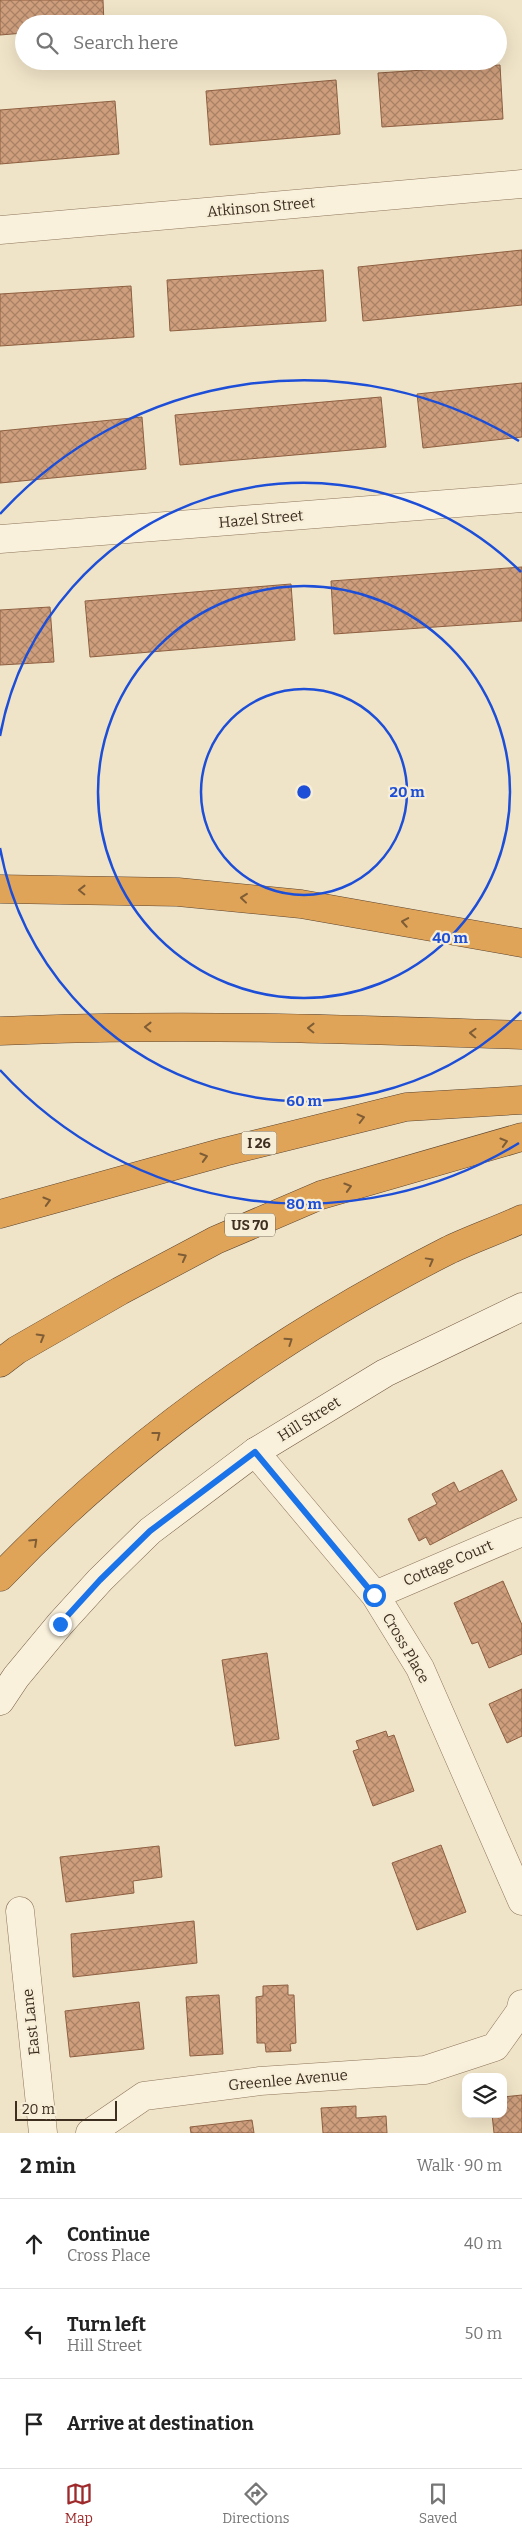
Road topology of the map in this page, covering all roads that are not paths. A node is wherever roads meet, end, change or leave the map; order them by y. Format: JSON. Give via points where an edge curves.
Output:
{"nodes":[{"id":1,"x":522,"y":184,"type":"edge"},
{"id":2,"x":0,"y":230,"type":"edge"},
{"id":3,"x":522,"y":498,"type":"edge"},
{"id":4,"x":0,"y":539,"type":"edge"},
{"id":5,"x":0,"y":889,"type":"edge"},
{"id":6,"x":522,"y":943,"type":"edge"},
{"id":7,"x":0,"y":1031,"type":"edge"},
{"id":8,"x":522,"y":1035,"type":"edge"},
{"id":9,"x":522,"y":1100,"type":"edge"},
{"id":10,"x":522,"y":1137,"type":"edge"},
{"id":11,"x":0,"y":1214,"type":"edge"},
{"id":12,"x":522,"y":1219,"type":"edge"},
{"id":13,"x":522,"y":1307,"type":"edge"},
{"id":14,"x":0,"y":1363,"type":"edge"},
{"id":15,"x":255,"y":1452,"type":"junction"},
{"id":16,"x":522,"y":1532,"type":"edge"},
{"id":17,"x":0,"y":1576,"type":"edge"},
{"id":18,"x":374,"y":1595,"type":"junction"},
{"id":19,"x":0,"y":1701,"type":"edge"},
{"id":20,"x":522,"y":1901,"type":"edge"},
{"id":21,"x":20,"y":1911,"type":"dead end"},
{"id":22,"x":522,"y":2004,"type":"edge"},
{"id":23,"x":43,"y":2133,"type":"edge"},
{"id":24,"x":90,"y":2133,"type":"edge"}],
"edges":[{"from":1,"to":2,"type":"street","name":"Atkinson Street"},
{"from":3,"to":4,"type":"street","name":"Hazel Street"},
{"from":6,"to":5,"type":"highway","one_way":true,"via":[[301,904],[178,892]]},
{"from":8,"to":7,"type":"highway","one_way":true,"via":[[319,1028],[113,1027]]},
{"from":11,"to":9,"type":"highway","number":"I 26","one_way":true,"via":[[224,1152],[406,1107]]},
{"from":14,"to":10,"type":"highway","number":"US 70","one_way":true,"via":[[120,1291],[225,1236],[321,1195]]},
{"from":17,"to":12,"type":"highway","one_way":true,"via":[[102,1478],[213,1392],[322,1320],[450,1250]]},
{"from":13,"to":15,"type":"street","name":"Hill Street","via":[[385,1373]]},
{"from":15,"to":18,"type":"street","name":"Cross Place"},
{"from":15,"to":19,"type":"street","name":"Hill Street","via":[[150,1531],[60,1624]]},
{"from":16,"to":18,"type":"street","name":"Cottage Court"},
{"from":18,"to":20,"type":"street","name":"Cross Place","via":[[420,1668]]},
{"from":21,"to":23,"type":"street","name":"East Lane"},
{"from":22,"to":24,"type":"street","name":"Greenlee Avenue","via":[[520,2012],[495,2047],[425,2070],[260,2081],[144,2096]]}]}
